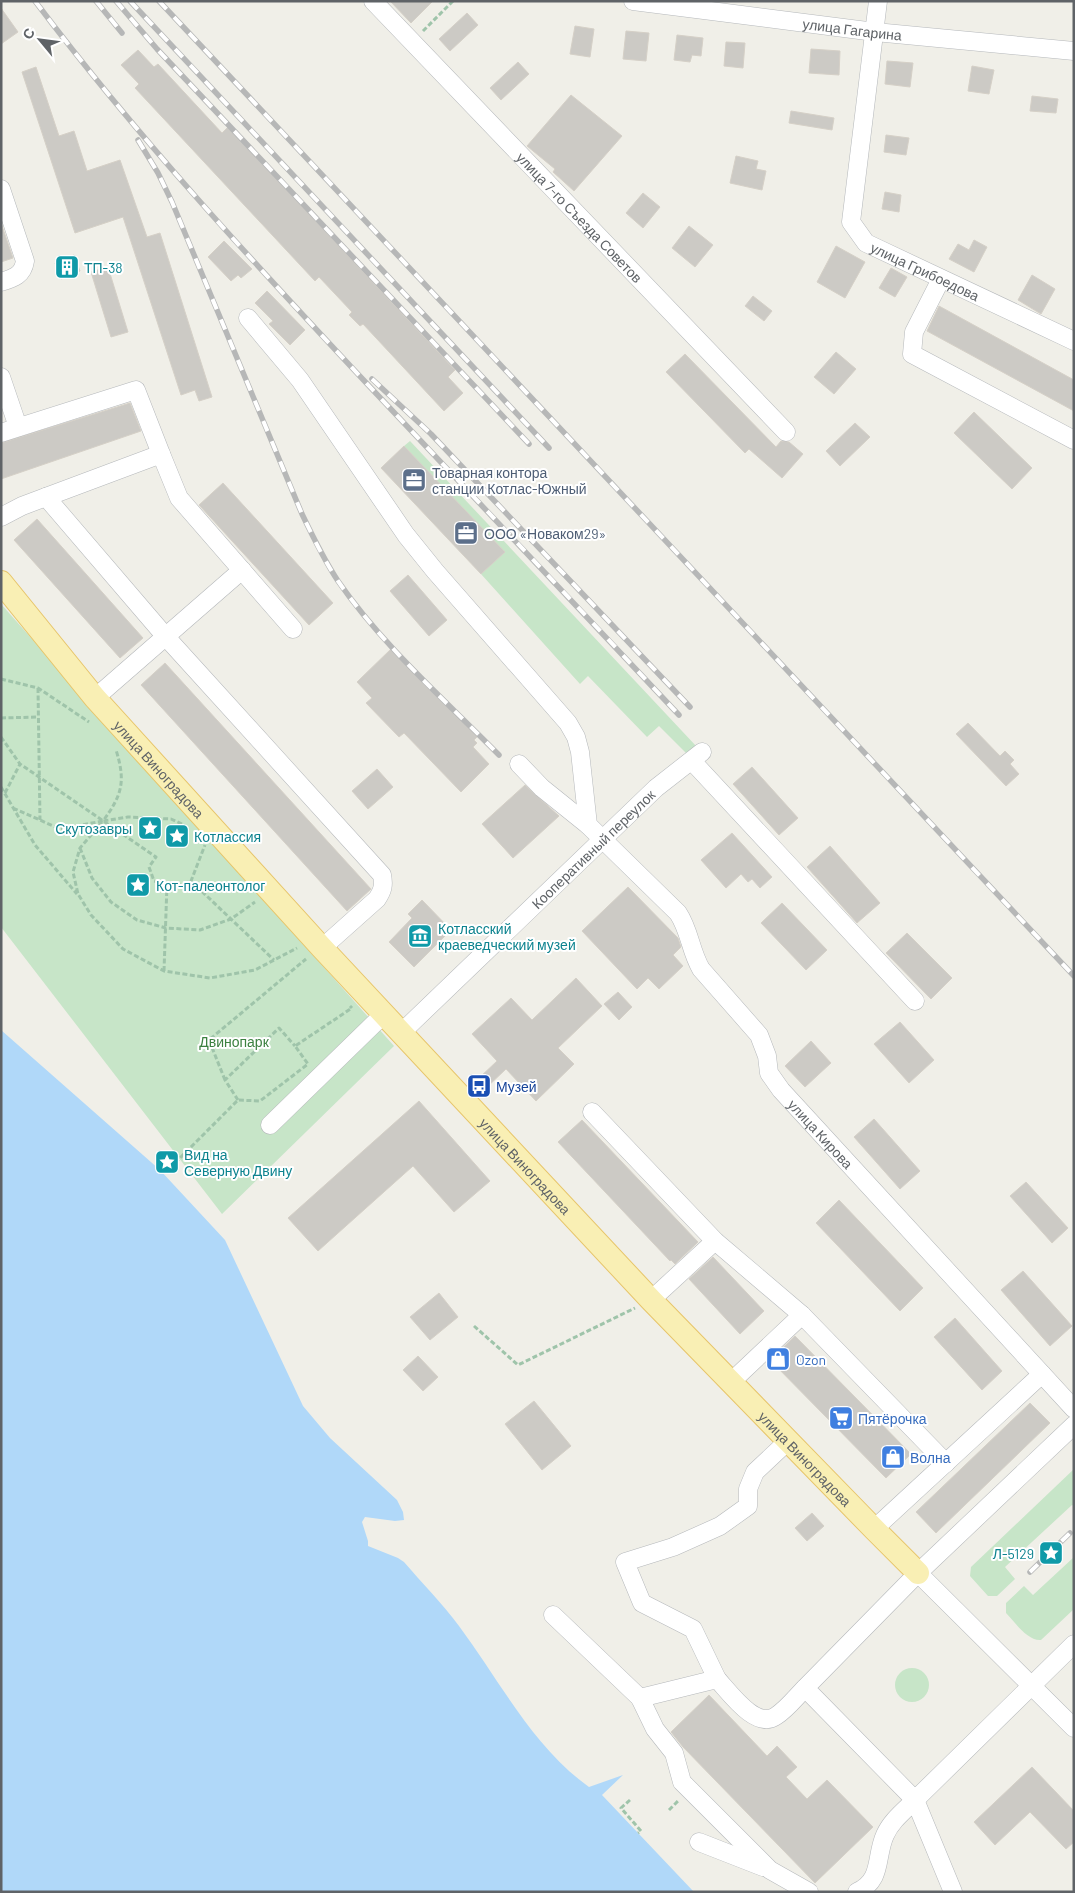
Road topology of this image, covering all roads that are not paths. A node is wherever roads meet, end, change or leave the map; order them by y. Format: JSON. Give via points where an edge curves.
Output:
{"nodes":[{"id":1,"x":373,"y":1,"type":"edge"},
{"id":2,"x":633,"y":1,"type":"edge"},
{"id":3,"x":878,"y":1,"type":"edge"},
{"id":4,"x":874,"y":32,"type":"junction"},
{"id":5,"x":1074,"y":51,"type":"edge"},
{"id":6,"x":1,"y":188,"type":"edge"},
{"id":7,"x":941,"y":279,"type":"junction"},
{"id":8,"x":1,"y":282,"type":"edge"},
{"id":9,"x":248,"y":318,"type":"dead end"},
{"id":10,"x":1074,"y":341,"type":"edge"},
{"id":11,"x":1,"y":377,"type":"edge"},
{"id":12,"x":18,"y":427,"type":"junction"},
{"id":13,"x":786,"y":432,"type":"dead end"},
{"id":14,"x":1,"y":433,"type":"edge"},
{"id":15,"x":1074,"y":440,"type":"edge"},
{"id":16,"x":161,"y":454,"type":"junction"},
{"id":17,"x":46,"y":497,"type":"junction"},
{"id":18,"x":1,"y":517,"type":"edge"},
{"id":19,"x":242,"y":570,"type":"junction"},
{"id":20,"x":1,"y":582,"type":"edge"},
{"id":21,"x":293,"y":629,"type":"dead end"},
{"id":22,"x":166,"y":637,"type":"junction"},
{"id":23,"x":95,"y":698,"type":"junction"},
{"id":24,"x":519,"y":764,"type":"dead end"},
{"id":25,"x":588,"y":825,"type":"junction"},
{"id":26,"x":603,"y":839,"type":"junction"},
{"id":27,"x":314,"y":957,"type":"junction"},
{"id":28,"x":916,"y":1001,"type":"dead end"},
{"id":29,"x":384,"y":1014,"type":"junction"},
{"id":30,"x":401,"y":1033,"type":"junction"},
{"id":31,"x":592,"y":1112,"type":"dead end"},
{"id":32,"x":270,"y":1125,"type":"dead end"},
{"id":33,"x":716,"y":1241,"type":"junction"},
{"id":34,"x":652,"y":1300,"type":"junction"},
{"id":35,"x":802,"y":1315,"type":"junction"},
{"id":36,"x":1042,"y":1374,"type":"junction"},
{"id":37,"x":731,"y":1382,"type":"junction"},
{"id":38,"x":1074,"y":1409,"type":"edge"},
{"id":39,"x":1074,"y":1424,"type":"edge"},
{"id":40,"x":788,"y":1441,"type":"junction"},
{"id":41,"x":946,"y":1463,"type":"junction"},
{"id":42,"x":874,"y":1530,"type":"junction"},
{"id":43,"x":918,"y":1573,"type":"junction"},
{"id":44,"x":553,"y":1615,"type":"dead end"},
{"id":45,"x":1074,"y":1644,"type":"edge"},
{"id":46,"x":717,"y":1679,"type":"junction"},
{"id":47,"x":1031,"y":1684,"type":"junction"},
{"id":48,"x":805,"y":1688,"type":"junction"},
{"id":49,"x":640,"y":1698,"type":"junction"},
{"id":50,"x":1074,"y":1728,"type":"edge"},
{"id":51,"x":915,"y":1800,"type":"junction"},
{"id":52,"x":699,"y":1842,"type":"dead end"},
{"id":53,"x":770,"y":1870,"type":"junction"},
{"id":54,"x":809,"y":1892,"type":"edge"},
{"id":55,"x":857,"y":1892,"type":"edge"},
{"id":56,"x":953,"y":1892,"type":"edge"}],
"edges":[{"from":1,"to":13,"type":"street","name":"улица 7-го Съезда Советов"},
{"from":2,"to":4,"type":"street","name":"улица Гагарина"},
{"from":3,"to":4,"type":"street","name":"улица Грибоедова"},
{"from":4,"to":5,"type":"street","name":"улица Гагарина"},
{"from":4,"to":7,"type":"street","name":"улица Грибоедова","via":[[851,222],[866,243]]},
{"from":6,"to":8,"type":"street","via":[[25,261],[24,268],[16,277]]},
{"from":7,"to":10,"type":"street","name":"улица Грибоедова"},
{"from":7,"to":15,"type":"street","via":[[914,332],[912,354]]},
{"from":9,"to":25,"type":"street","via":[[300,380],[418,549],[460,602],[568,723],[580,752]]},
{"from":11,"to":12,"type":"street"},
{"from":12,"to":14,"type":"street"},
{"from":12,"to":16,"type":"street","via":[[136,390]]},
{"from":16,"to":17,"type":"street"},
{"from":16,"to":19,"type":"street","via":[[179,498]]},
{"from":17,"to":18,"type":"street"},
{"from":17,"to":22,"type":"street"},
{"from":19,"to":21,"type":"street"},
{"from":19,"to":22,"type":"street"},
{"from":20,"to":23,"type":"main road","name":"улица Виноградова"},
{"from":22,"to":23,"type":"street"},
{"from":22,"to":27,"type":"street","via":[[382,875],[383,891],[377,899]]},
{"from":23,"to":27,"type":"main road","name":"улица Виноградова"},
{"from":24,"to":25,"type":"street","name":"улица Кирова","via":[[542,788]]},
{"from":25,"to":26,"type":"street","name":"улица Кирова"},
{"from":26,"to":28,"type":"street","name":"Кооперативный переулок","via":[[656,788],[697,756]]},
{"from":26,"to":30,"type":"street","name":"Кооперативный переулок"},
{"from":26,"to":36,"type":"street","name":"улица Кирова","via":[[678,913],[687,929],[694,957],[759,1035],[769,1073],[781,1090]]},
{"from":27,"to":29,"type":"main road","name":"улица Виноградова"},
{"from":29,"to":30,"type":"main road","name":"улица Виноградова"},
{"from":29,"to":32,"type":"street"},
{"from":30,"to":34,"type":"main road","name":"улица Виноградова"},
{"from":31,"to":33,"type":"street"},
{"from":33,"to":34,"type":"street"},
{"from":33,"to":35,"type":"street"},
{"from":34,"to":37,"type":"main road","name":"улица Виноградова"},
{"from":35,"to":37,"type":"street"},
{"from":35,"to":41,"type":"street"},
{"from":36,"to":38,"type":"street","name":"улица Кирова"},
{"from":36,"to":41,"type":"street"},
{"from":37,"to":40,"type":"main road","name":"улица Виноградова"},
{"from":39,"to":43,"type":"street"},
{"from":40,"to":42,"type":"main road","name":"улица Виноградова"},
{"from":40,"to":46,"type":"street","via":[[755,1472],[748,1489],[748,1506],[720,1526],[673,1547],[625,1562],[642,1603],[693,1629]]},
{"from":41,"to":42,"type":"street"},
{"from":42,"to":43,"type":"main road","name":"улица Виноградова"},
{"from":43,"to":47,"type":"street","name":"улица Виноградова"},
{"from":43,"to":48,"type":"street"},
{"from":44,"to":49,"type":"street"},
{"from":45,"to":47,"type":"street"},
{"from":46,"to":48,"type":"street","via":[[753,1716],[763,1720],[777,1716]]},
{"from":46,"to":49,"type":"street"},
{"from":47,"to":50,"type":"street","name":"улица Виноградова"},
{"from":47,"to":51,"type":"street"},
{"from":48,"to":51,"type":"street"},
{"from":49,"to":53,"type":"street","via":[[655,1730],[674,1753],[682,1782]]},
{"from":51,"to":55,"type":"street","via":[[884,1836],[872,1882]]},
{"from":51,"to":56,"type":"street"},
{"from":52,"to":53,"type":"street"},
{"from":53,"to":54,"type":"street"}]}
